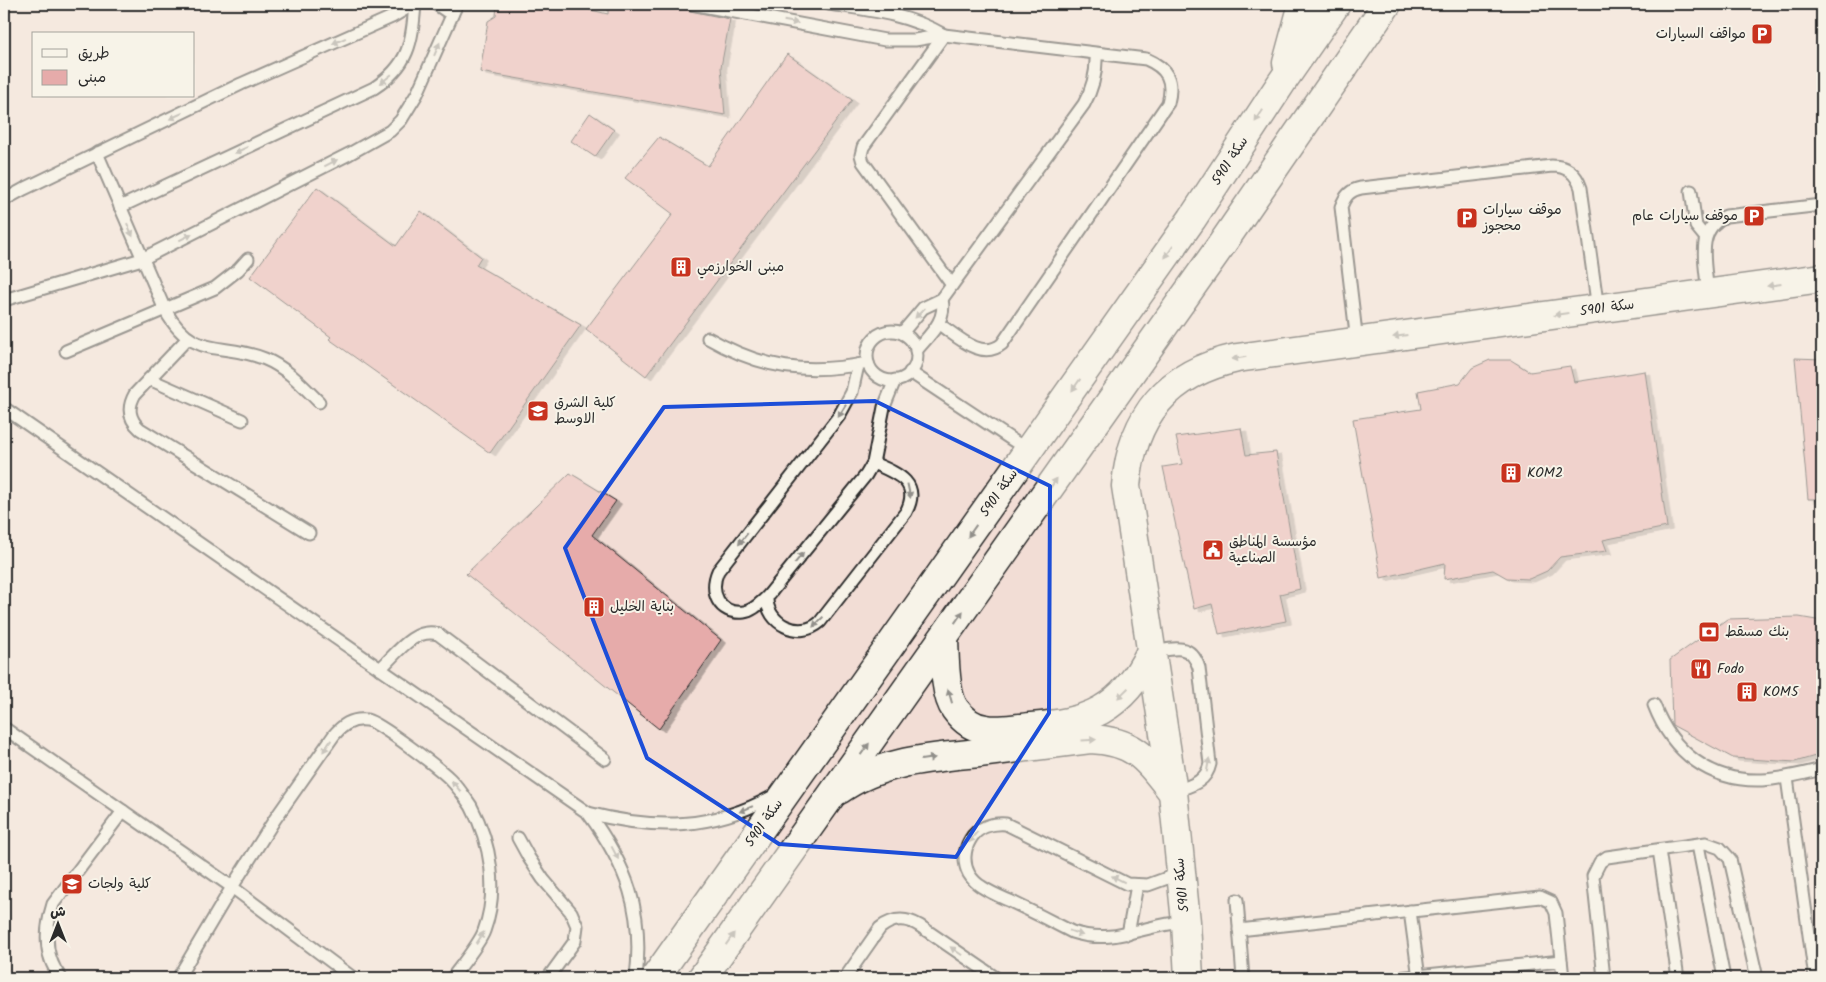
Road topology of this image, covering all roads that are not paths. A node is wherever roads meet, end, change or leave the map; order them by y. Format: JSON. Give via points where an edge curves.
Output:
{"nodes":[{"id":1,"x":415,"y":4,"type":"edge"},
{"id":2,"x":436,"y":4,"type":"edge"},
{"id":3,"x":457,"y":4,"type":"edge"},
{"id":4,"x":692,"y":4,"type":"edge"},
{"id":5,"x":829,"y":4,"type":"edge"},
{"id":6,"x":1303,"y":4,"type":"edge"},
{"id":7,"x":1336,"y":4,"type":"edge"},
{"id":8,"x":1387,"y":6,"type":"edge"},
{"id":9,"x":452,"y":15,"type":"junction"},
{"id":10,"x":944,"y":35,"type":"junction"},
{"id":11,"x":1096,"y":54,"type":"junction"},
{"id":12,"x":1282,"y":82,"type":"junction"},
{"id":13,"x":96,"y":153,"type":"junction"},
{"id":14,"x":1691,"y":191,"type":"dead end"},
{"id":15,"x":4,"y":200,"type":"edge"},
{"id":16,"x":1822,"y":205,"type":"edge"},
{"id":17,"x":120,"y":207,"type":"junction"},
{"id":18,"x":1705,"y":237,"type":"junction"},
{"id":19,"x":142,"y":258,"type":"junction"},
{"id":20,"x":248,"y":258,"type":"dead end"},
{"id":21,"x":1822,"y":278,"type":"edge"},
{"id":22,"x":952,"y":285,"type":"junction"},
{"id":23,"x":1708,"y":294,"type":"junction"},
{"id":24,"x":942,"y":299,"type":"junction"},
{"id":25,"x":4,"y":300,"type":"edge"},
{"id":26,"x":1598,"y":309,"type":"junction"},
{"id":27,"x":165,"y":310,"type":"junction"},
{"id":28,"x":939,"y":324,"type":"junction"},
{"id":29,"x":902,"y":333,"type":"junction"},
{"id":30,"x":188,"y":338,"type":"junction"},
{"id":31,"x":708,"y":338,"type":"dead end"},
{"id":32,"x":1357,"y":342,"type":"junction"},
{"id":33,"x":66,"y":351,"type":"dead end"},
{"id":34,"x":916,"y":351,"type":"junction"},
{"id":35,"x":863,"y":364,"type":"junction"},
{"id":36,"x":910,"y":372,"type":"junction"},
{"id":37,"x":149,"y":379,"type":"junction"},
{"id":38,"x":895,"y":380,"type":"junction"},
{"id":39,"x":319,"y":402,"type":"dead end"},
{"id":40,"x":4,"y":408,"type":"edge"},
{"id":41,"x":242,"y":420,"type":"dead end"},
{"id":42,"x":1029,"y":452,"type":"junction"},
{"id":43,"x":873,"y":463,"type":"junction"},
{"id":44,"x":310,"y":532,"type":"dead end"},
{"id":45,"x":767,"y":597,"type":"junction"},
{"id":46,"x":944,"y":639,"type":"junction"},
{"id":47,"x":1150,"y":653,"type":"junction"},
{"id":48,"x":380,"y":669,"type":"junction"},
{"id":49,"x":1654,"y":705,"type":"dead end"},
{"id":50,"x":4,"y":728,"type":"edge"},
{"id":51,"x":605,"y":759,"type":"dead end"},
{"id":52,"x":1822,"y":769,"type":"edge"},
{"id":53,"x":1787,"y":778,"type":"junction"},
{"id":54,"x":790,"y":787,"type":"junction"},
{"id":55,"x":1172,"y":792,"type":"junction"},
{"id":56,"x":833,"y":793,"type":"junction"},
{"id":57,"x":123,"y":811,"type":"junction"},
{"id":58,"x":588,"y":813,"type":"junction"},
{"id":59,"x":518,"y":838,"type":"dead end"},
{"id":60,"x":1698,"y":845,"type":"junction"},
{"id":61,"x":1660,"y":850,"type":"junction"},
{"id":62,"x":1181,"y":874,"type":"junction"},
{"id":63,"x":1137,"y":885,"type":"junction"},
{"id":64,"x":232,"y":887,"type":"junction"},
{"id":65,"x":1237,"y":900,"type":"dead end"},
{"id":66,"x":1410,"y":911,"type":"junction"},
{"id":67,"x":1186,"y":922,"type":"junction"},
{"id":68,"x":1239,"y":930,"type":"junction"},
{"id":69,"x":1128,"y":934,"type":"junction"},
{"id":70,"x":1562,"y":960,"type":"junction"},
{"id":71,"x":458,"y":976,"type":"edge"},
{"id":72,"x":1419,"y":977,"type":"edge"},
{"id":73,"x":61,"y":978,"type":"edge"},
{"id":74,"x":178,"y":978,"type":"edge"},
{"id":75,"x":352,"y":978,"type":"edge"},
{"id":76,"x":548,"y":978,"type":"edge"},
{"id":77,"x":636,"y":978,"type":"edge"},
{"id":78,"x":655,"y":978,"type":"edge"},
{"id":79,"x":702,"y":978,"type":"edge"},
{"id":80,"x":845,"y":978,"type":"edge"},
{"id":81,"x":996,"y":978,"type":"edge"},
{"id":82,"x":1190,"y":978,"type":"edge"},
{"id":83,"x":1243,"y":978,"type":"edge"},
{"id":84,"x":1398,"y":978,"type":"edge"},
{"id":85,"x":1563,"y":978,"type":"edge"},
{"id":86,"x":1604,"y":978,"type":"edge"},
{"id":87,"x":1678,"y":978,"type":"edge"},
{"id":88,"x":1724,"y":978,"type":"edge"},
{"id":89,"x":1757,"y":978,"type":"edge"},
{"id":90,"x":1815,"y":978,"type":"edge"}],
"edges":[{"from":1,"to":13,"type":"lane","one_way":true,"via":[[392,18]]},
{"from":1,"to":17,"type":"lane","one_way":true,"via":[[410,46],[400,65],[386,80]]},
{"from":2,"to":9,"type":"lane"},
{"from":3,"to":9,"type":"lane"},
{"from":4,"to":10,"type":"lane","one_way":true,"via":[[885,40],[915,40]]},
{"from":5,"to":10,"type":"lane","via":[[900,16]]},
{"from":6,"to":12,"type":"street"},
{"from":7,"to":12,"type":"street","name":"سكة 5901"},
{"from":46,"to":8,"type":"street","one_way":true},
{"from":19,"to":9,"type":"lane","one_way":true,"via":[[390,131],[418,94]]},
{"from":10,"to":11,"type":"lane"},
{"from":10,"to":22,"type":"lane","via":[[863,147],[861,155]]},
{"from":11,"to":22,"type":"lane","via":[[1095,80],[1084,104]]},
{"from":11,"to":28,"type":"lane","via":[[1156,63],[1170,81],[1168,103],[1002,344],[982,351]]},
{"from":12,"to":42,"type":"street","name":"سكة 5901","one_way":true,"via":[[1192,219]]},
{"from":13,"to":15,"type":"lane"},
{"from":13,"to":17,"type":"lane"},
{"from":14,"to":18,"type":"lane","via":[[1696,226]]},
{"from":16,"to":18,"type":"lane","via":[[1726,216],[1713,224]]},
{"from":17,"to":19,"type":"lane","one_way":true},
{"from":18,"to":23,"type":"lane"},
{"from":19,"to":25,"type":"lane"},
{"from":19,"to":27,"type":"lane"},
{"from":20,"to":27,"type":"lane","via":[[215,288]]},
{"from":21,"to":23,"type":"street","name":"سكة 5901","one_way":true},
{"from":22,"to":24,"type":"lane"},
{"from":23,"to":26,"type":"street","name":"سكة 5901"},
{"from":24,"to":28,"type":"lane","via":[[943,312]]},
{"from":24,"to":29,"type":"lane","one_way":true,"via":[[923,308]]},
{"from":26,"to":32,"type":"street","name":"سكة 5901","one_way":true},
{"from":26,"to":32,"type":"lane","via":[[1582,188],[1567,169],[1552,166],[1362,188],[1348,194],[1342,207]]},
{"from":27,"to":30,"type":"lane"},
{"from":27,"to":33,"type":"lane"},
{"from":28,"to":34,"type":"lane"},
{"from":29,"to":34,"type":"lane"},
{"from":29,"to":35,"type":"lane","via":[[886,332],[872,340]]},
{"from":30,"to":37,"type":"lane"},
{"from":30,"to":39,"type":"lane","via":[[210,348],[267,360],[294,377]]},
{"from":31,"to":35,"type":"lane","via":[[745,357],[785,368],[827,370]]},
{"from":32,"to":47,"type":"street","name":"سكة 5901","one_way":true,"via":[[1217,362],[1180,380],[1151,409],[1133,446],[1126,486]]},
{"from":34,"to":36,"type":"lane"},
{"from":35,"to":38,"type":"lane","via":[[878,377]]},
{"from":35,"to":45,"type":"lane","one_way":true,"via":[[839,416],[718,571],[714,581],[717,600],[734,612],[754,608]]},
{"from":36,"to":38,"type":"lane"},
{"from":36,"to":42,"type":"lane"},
{"from":37,"to":41,"type":"lane"},
{"from":37,"to":44,"type":"lane","via":[[135,394],[129,409],[130,417],[140,429]]},
{"from":38,"to":43,"type":"lane","via":[[880,421]]},
{"from":40,"to":48,"type":"lane"},
{"from":42,"to":54,"type":"street","name":"سكة 5901","one_way":true},
{"from":45,"to":43,"type":"lane","one_way":true},
{"from":43,"to":45,"type":"lane","one_way":true,"via":[[904,479],[909,486],[910,504],[820,622],[804,630],[782,624],[770,613]]},
{"from":47,"to":46,"type":"street","one_way":true,"via":[[1131,685],[1102,709],[1085,717],[1067,723],[985,730],[962,718],[948,694]]},
{"from":56,"to":46,"type":"street","one_way":true},
{"from":47,"to":55,"type":"street","name":"سكة 5901"},
{"from":55,"to":47,"type":"lane","one_way":true,"via":[[1201,781],[1209,770],[1200,668],[1191,652],[1182,648]]},
{"from":48,"to":51,"type":"lane","via":[[417,635],[438,634]]},
{"from":48,"to":58,"type":"lane"},
{"from":49,"to":53,"type":"lane","via":[[1667,733],[1701,765],[1746,780]]},
{"from":50,"to":57,"type":"lane"},
{"from":52,"to":53,"type":"lane"},
{"from":53,"to":90,"type":"lane"},
{"from":54,"to":58,"type":"lane","one_way":true,"via":[[764,802],[707,821],[647,824]]},
{"from":54,"to":78,"type":"street","name":"سكة 5901"},
{"from":56,"to":55,"type":"street","one_way":true,"via":[[848,783],[906,762],[1090,739],[1123,744],[1138,752]]},
{"from":55,"to":62,"type":"street","name":"سكة 5901"},
{"from":79,"to":56,"type":"street","one_way":true},
{"from":57,"to":64,"type":"lane"},
{"from":57,"to":73,"type":"lane","via":[[53,904],[47,940],[50,959]]},
{"from":58,"to":77,"type":"lane","one_way":true,"via":[[607,838],[632,895],[638,926]]},
{"from":59,"to":76,"type":"lane","via":[[543,879],[575,918],[577,926],[575,941]]},
{"from":60,"to":61,"type":"lane"},
{"from":60,"to":88,"type":"lane"},
{"from":60,"to":89,"type":"lane","via":[[1706,843],[1720,848],[1730,859]]},
{"from":61,"to":86,"type":"lane","via":[[1607,857],[1592,876]]},
{"from":61,"to":87,"type":"lane"},
{"from":62,"to":63,"type":"lane","via":[[1148,885]]},
{"from":62,"to":67,"type":"street","name":"سكة 5901"},
{"from":63,"to":69,"type":"lane"},
{"from":63,"to":69,"type":"lane","one_way":true,"via":[[1118,880],[1006,824],[986,826],[971,837],[967,846],[969,874],[982,888],[1072,932],[1105,938]]},
{"from":71,"to":64,"type":"lane","one_way":true,"via":[[484,933],[488,918],[491,872],[485,840],[471,807],[450,779],[375,723],[357,720],[340,728],[275,819]]},
{"from":64,"to":74,"type":"lane"},
{"from":64,"to":75,"type":"lane"},
{"from":65,"to":68,"type":"lane"},
{"from":66,"to":68,"type":"lane"},
{"from":66,"to":70,"type":"lane","via":[[1546,899],[1556,913]]},
{"from":66,"to":72,"type":"lane"},
{"from":67,"to":69,"type":"lane","via":[[1156,925]]},
{"from":67,"to":82,"type":"street","name":"سكة 5901"},
{"from":68,"to":83,"type":"lane"},
{"from":70,"to":72,"type":"lane"},
{"from":70,"to":85,"type":"lane"},
{"from":72,"to":84,"type":"lane"},
{"from":81,"to":80,"type":"lane","one_way":true,"via":[[920,926],[904,919],[880,928]]}]}
